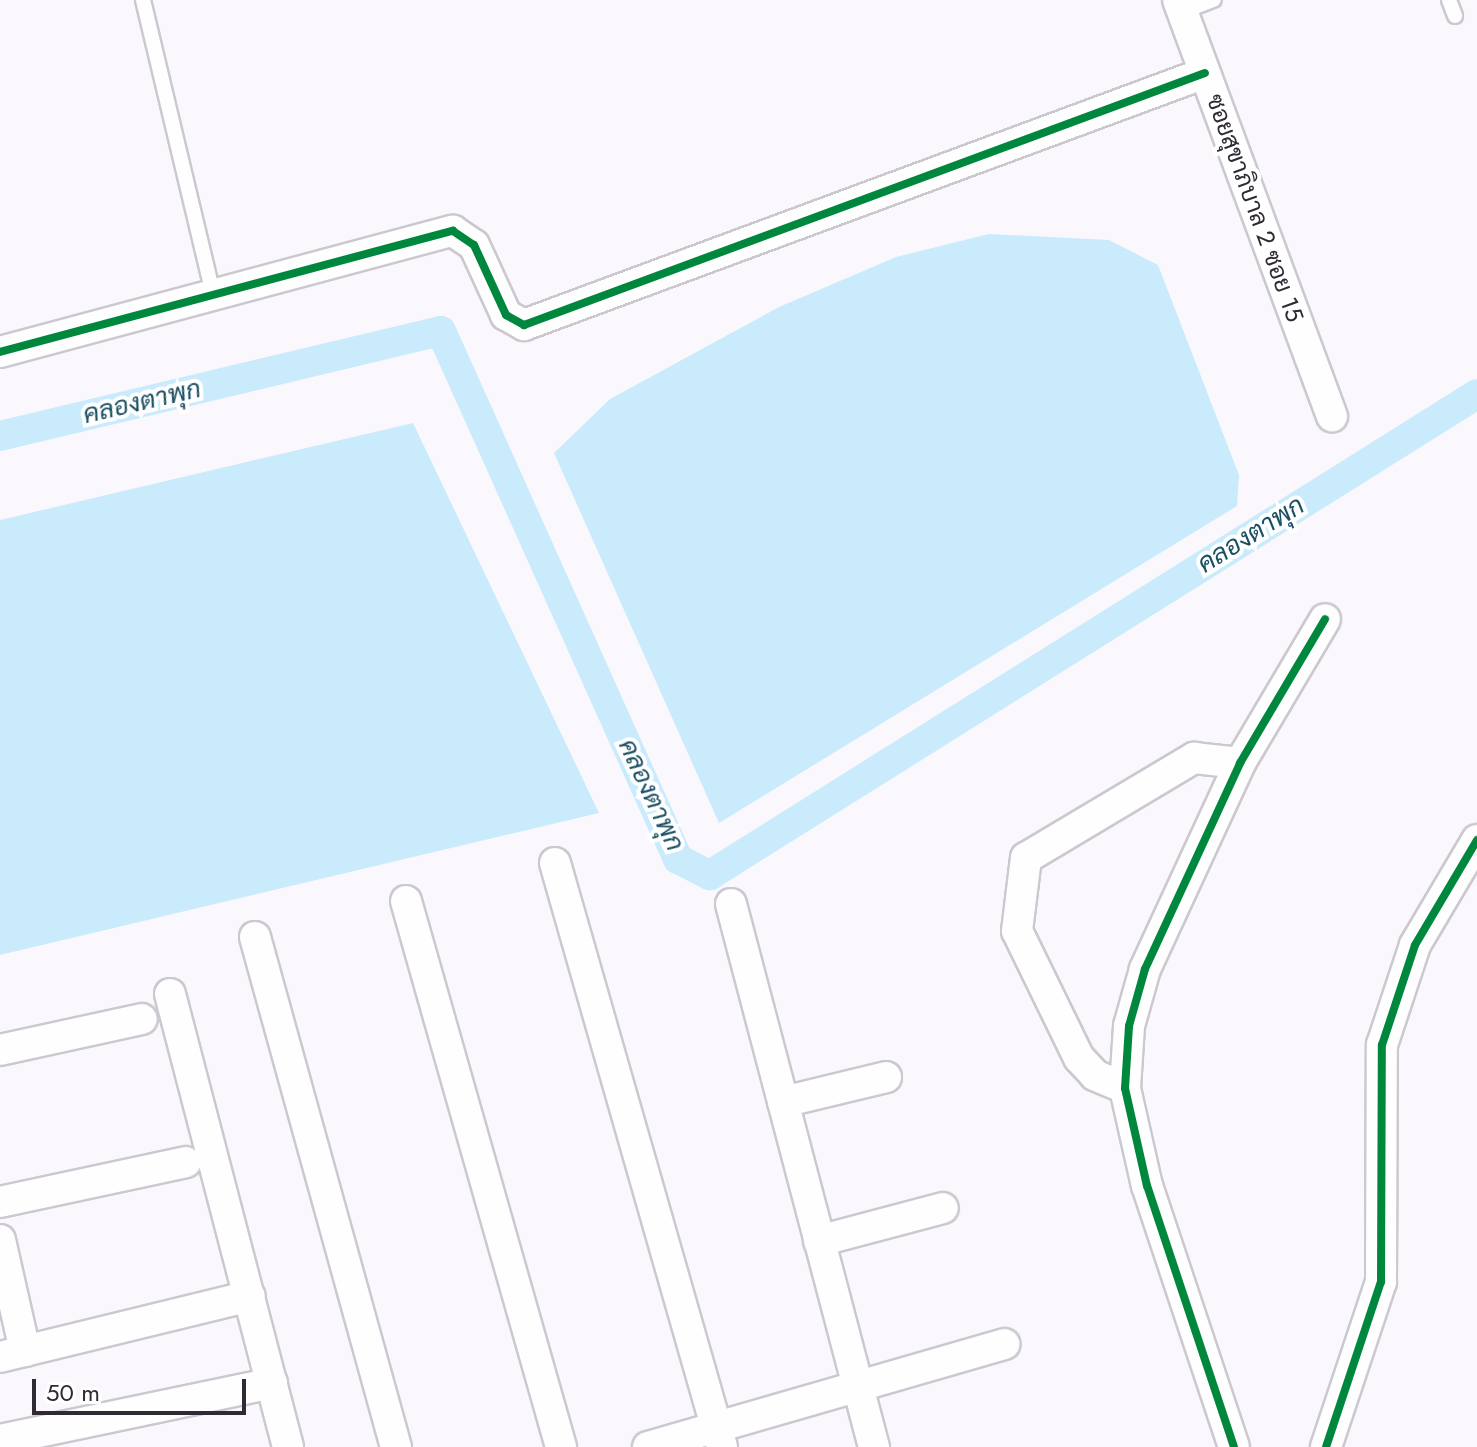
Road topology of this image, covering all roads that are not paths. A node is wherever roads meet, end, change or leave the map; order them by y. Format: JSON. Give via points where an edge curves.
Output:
{"nodes":[{"id":1,"x":143,"y":0,"type":"edge"},
{"id":2,"x":1214,"y":0,"type":"edge"},
{"id":3,"x":1449,"y":0,"type":"edge"},
{"id":4,"x":1180,"y":6,"type":"edge"},
{"id":5,"x":1455,"y":16,"type":"dead end"},
{"id":6,"x":1205,"y":73,"type":"junction"},
{"id":7,"x":214,"y":298,"type":"junction"},
{"id":8,"x":0,"y":352,"type":"edge"},
{"id":9,"x":1332,"y":416,"type":"dead end"},
{"id":10,"x":1325,"y":619,"type":"dead end"},
{"id":11,"x":1240,"y":763,"type":"junction"},
{"id":12,"x":1477,"y":840,"type":"edge"},
{"id":13,"x":555,"y":863,"type":"dead end"},
{"id":14,"x":406,"y":901,"type":"dead end"},
{"id":15,"x":731,"y":904,"type":"dead end"},
{"id":16,"x":255,"y":937,"type":"dead end"},
{"id":17,"x":170,"y":994,"type":"dead end"},
{"id":18,"x":142,"y":1019,"type":"dead end"},
{"id":19,"x":0,"y":1050,"type":"edge"},
{"id":20,"x":886,"y":1077,"type":"dead end"},
{"id":21,"x":1125,"y":1088,"type":"junction"},
{"id":22,"x":783,"y":1102,"type":"junction"},
{"id":23,"x":186,"y":1162,"type":"dead end"},
{"id":24,"x":0,"y":1202,"type":"edge"},
{"id":25,"x":943,"y":1208,"type":"dead end"},
{"id":26,"x":0,"y":1240,"type":"edge"},
{"id":27,"x":819,"y":1241,"type":"junction"},
{"id":28,"x":250,"y":1296,"type":"junction"},
{"id":29,"x":1004,"y":1344,"type":"dead end"},
{"id":30,"x":13,"y":1354,"type":"edge"},
{"id":31,"x":272,"y":1383,"type":"junction"},
{"id":32,"x":858,"y":1386,"type":"junction"},
{"id":33,"x":719,"y":1437,"type":"edge"},
{"id":34,"x":0,"y":1440,"type":"edge"},
{"id":35,"x":288,"y":1447,"type":"edge"},
{"id":36,"x":396,"y":1447,"type":"edge"},
{"id":37,"x":561,"y":1447,"type":"edge"},
{"id":38,"x":648,"y":1447,"type":"edge"},
{"id":39,"x":874,"y":1447,"type":"edge"},
{"id":40,"x":1234,"y":1447,"type":"edge"},
{"id":41,"x":1326,"y":1447,"type":"edge"}],
"edges":[{"from":1,"to":7,"type":"lane"},
{"from":2,"to":4,"type":"lane"},
{"from":3,"to":5,"type":"lane"},
{"from":4,"to":6,"type":"street","name":"ซอยสุขาภิบาล 2 ซอย 15"},
{"from":6,"to":7,"type":"street","via":[[524,325],[506,315],[474,245],[453,231]]},
{"from":6,"to":9,"type":"street","name":"ซอยสุขาภิบาล 2 ซอย 15"},
{"from":7,"to":8,"type":"street"},
{"from":10,"to":11,"type":"street"},
{"from":11,"to":21,"type":"street","via":[[1145,969],[1129,1026]]},
{"from":11,"to":21,"type":"street","via":[[1208,756],[1178,765],[1026,858],[1017,931],[1079,1058],[1095,1075]]},
{"from":12,"to":41,"type":"street","via":[[1415,945],[1382,1045],[1381,1282]]},
{"from":13,"to":33,"type":"street"},
{"from":14,"to":37,"type":"street"},
{"from":15,"to":22,"type":"street"},
{"from":16,"to":36,"type":"street"},
{"from":17,"to":28,"type":"street"},
{"from":18,"to":19,"type":"street"},
{"from":20,"to":22,"type":"street"},
{"from":21,"to":40,"type":"street","via":[[1147,1186]]},
{"from":22,"to":27,"type":"street"},
{"from":23,"to":24,"type":"street"},
{"from":25,"to":27,"type":"street"},
{"from":26,"to":30,"type":"street"},
{"from":27,"to":32,"type":"street"},
{"from":28,"to":30,"type":"street"},
{"from":28,"to":31,"type":"street"},
{"from":29,"to":32,"type":"street"},
{"from":31,"to":34,"type":"street"},
{"from":31,"to":35,"type":"street"},
{"from":32,"to":33,"type":"street"},
{"from":32,"to":39,"type":"street"},
{"from":33,"to":38,"type":"street"}]}
